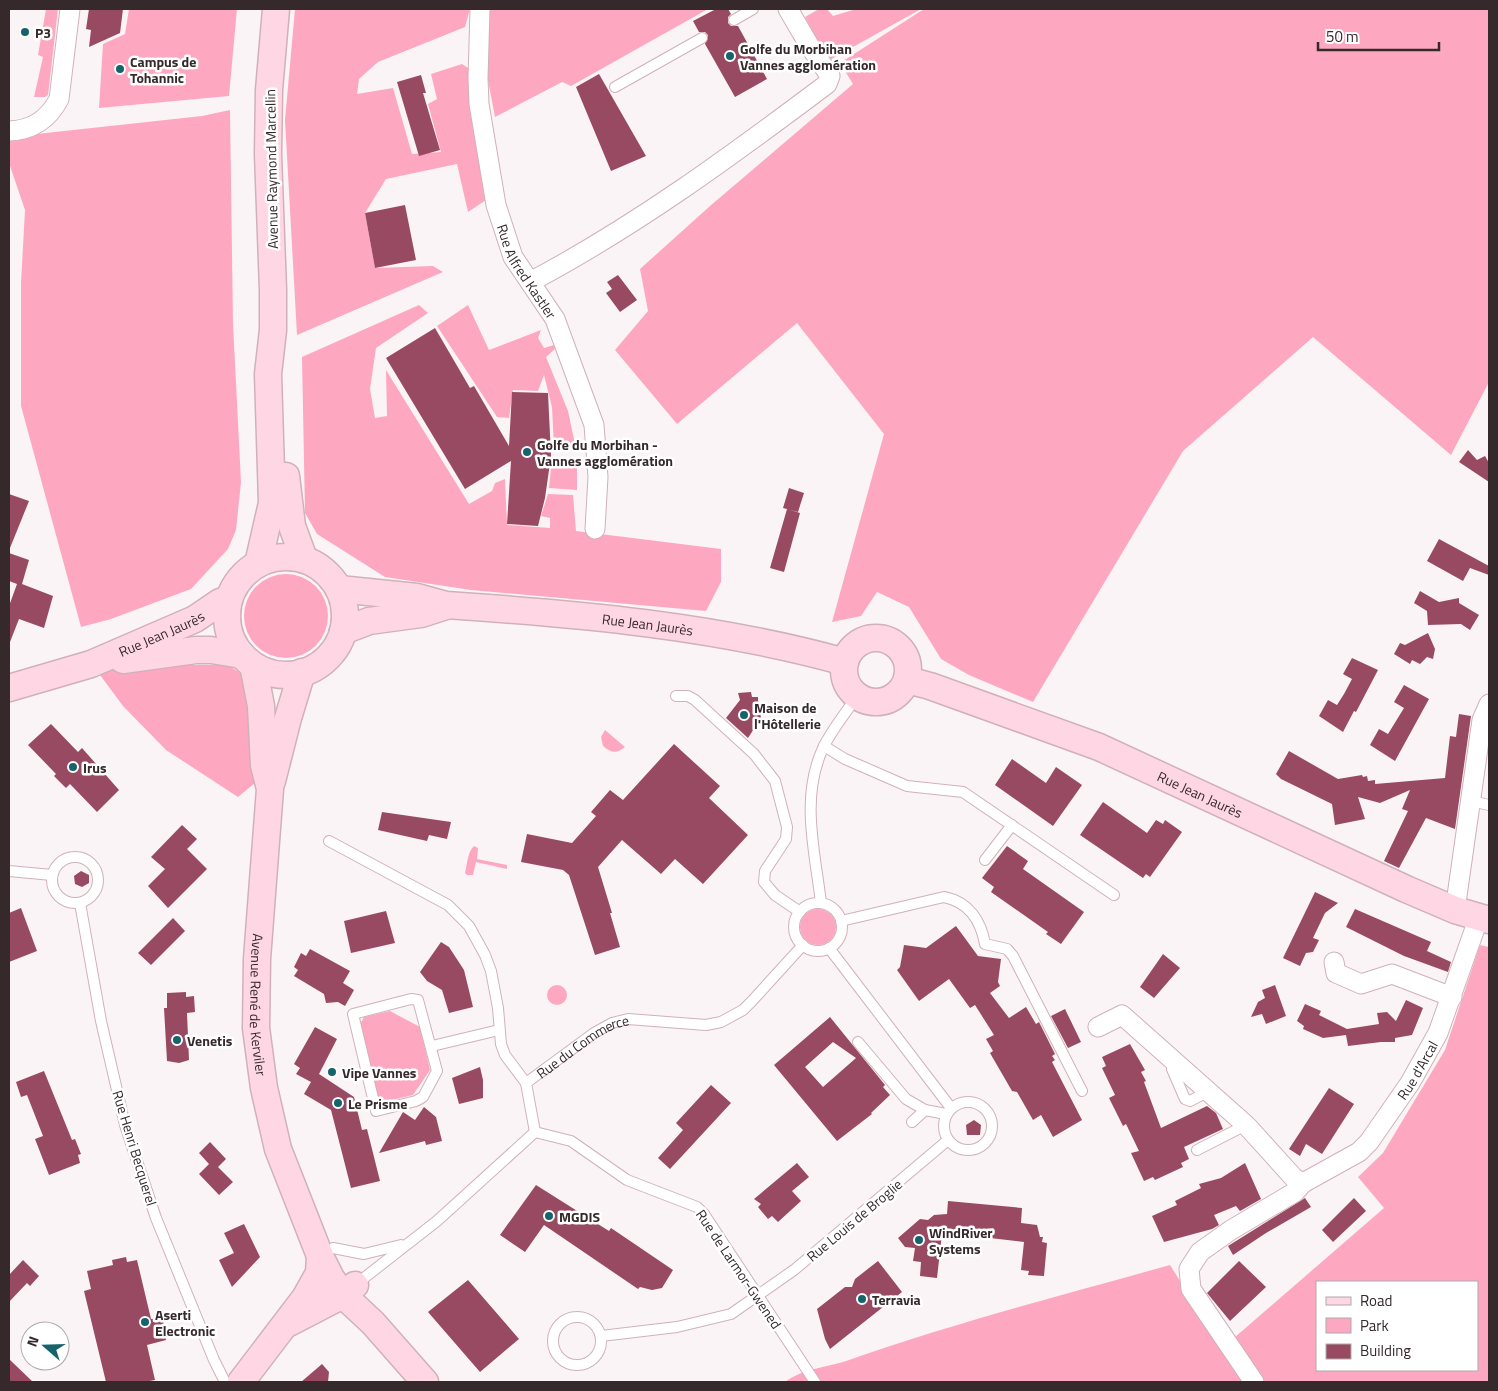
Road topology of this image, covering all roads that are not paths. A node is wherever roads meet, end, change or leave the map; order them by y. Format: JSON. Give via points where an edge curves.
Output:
{"nodes":[{"id":1,"x":70,"y":9,"type":"edge"},
{"id":2,"x":276,"y":9,"type":"edge"},
{"id":3,"x":480,"y":9,"type":"edge"},
{"id":4,"x":753,"y":9,"type":"edge"},
{"id":5,"x":788,"y":9,"type":"edge"},
{"id":6,"x":734,"y":20,"type":"dead end"},
{"id":7,"x":702,"y":38,"type":"dead end"},
{"id":8,"x":616,"y":88,"type":"dead end"},
{"id":9,"x":9,"y":131,"type":"edge"},
{"id":10,"x":530,"y":282,"type":"junction"},
{"id":11,"x":273,"y":330,"type":"junction"},
{"id":12,"x":595,"y":529,"type":"dead end"},
{"id":13,"x":304,"y":560,"type":"junction"},
{"id":14,"x":258,"y":564,"type":"junction"},
{"id":15,"x":339,"y":589,"type":"junction"},
{"id":16,"x":230,"y":599,"type":"junction"},
{"id":17,"x":446,"y":605,"type":"junction"},
{"id":18,"x":343,"y":631,"type":"junction"},
{"id":19,"x":248,"y":660,"type":"junction"},
{"id":20,"x":845,"y":662,"type":"junction"},
{"id":21,"x":90,"y":664,"type":"junction"},
{"id":22,"x":302,"y":672,"type":"junction"},
{"id":23,"x":907,"y":680,"type":"junction"},
{"id":24,"x":9,"y":688,"type":"edge"},
{"id":25,"x":676,"y":696,"type":"dead end"},
{"id":26,"x":857,"y":696,"type":"junction"},
{"id":27,"x":1489,"y":704,"type":"edge"},
{"id":28,"x":824,"y":746,"type":"junction"},
{"id":29,"x":270,"y":789,"type":"junction"},
{"id":30,"x":1480,"y":803,"type":"edge"},
{"id":31,"x":1012,"y":824,"type":"junction"},
{"id":32,"x":329,"y":841,"type":"dead end"},
{"id":33,"x":985,"y":860,"type":"dead end"},
{"id":34,"x":9,"y":871,"type":"edge"},
{"id":35,"x":52,"y":875,"type":"junction"},
{"id":36,"x":1114,"y":895,"type":"dead end"},
{"id":37,"x":80,"y":903,"type":"junction"},
{"id":38,"x":821,"y":903,"type":"junction"},
{"id":39,"x":800,"y":912,"type":"junction"},
{"id":40,"x":1474,"y":915,"type":"edge"},
{"id":41,"x":842,"y":921,"type":"junction"},
{"id":42,"x":803,"y":945,"type":"junction"},
{"id":43,"x":829,"y":948,"type":"junction"},
{"id":44,"x":1334,"y":962,"type":"dead end"},
{"id":45,"x":1452,"y":997,"type":"junction"},
{"id":46,"x":1098,"y":1027,"type":"dead end"},
{"id":47,"x":498,"y":1030,"type":"junction"},
{"id":48,"x":858,"y":1042,"type":"dead end"},
{"id":49,"x":432,"y":1046,"type":"junction"},
{"id":50,"x":526,"y":1084,"type":"junction"},
{"id":51,"x":1082,"y":1091,"type":"dead end"},
{"id":52,"x":925,"y":1110,"type":"junction"},
{"id":53,"x":948,"y":1111,"type":"junction"},
{"id":54,"x":912,"y":1122,"type":"dead end"},
{"id":55,"x":1246,"y":1125,"type":"junction"},
{"id":56,"x":535,"y":1132,"type":"junction"},
{"id":57,"x":948,"y":1140,"type":"junction"},
{"id":58,"x":1197,"y":1150,"type":"dead end"},
{"id":59,"x":1303,"y":1183,"type":"junction"},
{"id":60,"x":405,"y":1244,"type":"junction"},
{"id":61,"x":326,"y":1252,"type":"junction"},
{"id":62,"x":349,"y":1290,"type":"junction"},
{"id":63,"x":758,"y":1296,"type":"junction"},
{"id":64,"x":285,"y":1325,"type":"junction"},
{"id":65,"x":601,"y":1336,"type":"junction"},
{"id":66,"x":225,"y":1382,"type":"edge"},
{"id":67,"x":242,"y":1382,"type":"edge"},
{"id":68,"x":425,"y":1382,"type":"edge"},
{"id":69,"x":815,"y":1382,"type":"edge"},
{"id":70,"x":1254,"y":1382,"type":"edge"}],
"edges":[{"from":1,"to":9,"type":"street","via":[[59,98],[37,124],[29,129]]},
{"from":2,"to":11,"type":"main road","name":"Avenue Raymond Marcellin","via":[[269,90],[268,154]]},
{"from":3,"to":10,"type":"street","name":"Rue Alfred Kastler","via":[[478,78],[482,130],[496,206],[512,257]]},
{"from":4,"to":6,"type":"lane"},
{"from":5,"to":10,"type":"street","via":[[828,71],[830,76],[826,84],[731,156],[605,241]]},
{"from":7,"to":8,"type":"lane"},
{"from":10,"to":12,"type":"street","name":"Rue Alfred Kastler","via":[[555,319],[594,425],[598,477]]},
{"from":11,"to":13,"type":"main road","name":"Avenue Raymond Marcellin","via":[[281,368],[289,510]]},
{"from":11,"to":14,"type":"main road","name":"Avenue Raymond Marcellin","via":[[268,374],[272,502]]},
{"from":13,"to":14,"type":"main road","via":[[281,557]]},
{"from":13,"to":15,"type":"main road","via":[[318,566]]},
{"from":14,"to":16,"type":"main road","via":[[240,578]]},
{"from":15,"to":17,"type":"main road","name":"Rue Jean Jaurès","via":[[417,597]]},
{"from":15,"to":18,"type":"main road","via":[[345,617]]},
{"from":16,"to":19,"type":"main road","via":[[228,629],[234,643]]},
{"from":16,"to":21,"type":"main road","name":"Rue Jean Jaurès","via":[[195,619]]},
{"from":17,"to":18,"type":"main road","name":"Rue Jean Jaurès","via":[[420,614],[370,621]]},
{"from":17,"to":20,"type":"main road","name":"Rue Jean Jaurès","via":[[681,627]]},
{"from":18,"to":22,"type":"main road","via":[[334,650],[320,664]]},
{"from":19,"to":21,"type":"main road","name":"Rue Jean Jaurès","via":[[211,650],[196,650]]},
{"from":19,"to":22,"type":"main road","via":[[277,674]]},
{"from":19,"to":29,"type":"main road","name":"Avenue René de Kerviler","via":[[261,706],[264,765]]},
{"from":20,"to":23,"type":"main road","via":[[856,645],[865,640],[885,639],[894,643],[904,655]]},
{"from":20,"to":26,"type":"main road","via":[[846,681]]},
{"from":21,"to":24,"type":"main road","name":"Rue Jean Jaurès"},
{"from":22,"to":29,"type":"main road","name":"Avenue René de Kerviler"},
{"from":23,"to":26,"type":"main road","via":[[902,689],[886,700],[866,700]]},
{"from":23,"to":40,"type":"main road","name":"Rue Jean Jaurès","via":[[1099,747],[1370,873]]},
{"from":25,"to":39,"type":"lane","via":[[695,700],[754,754],[775,781],[787,827],[786,839],[765,871],[764,882]]},
{"from":26,"to":28,"type":"lane"},
{"from":27,"to":30,"type":"street","name":"Rue d'Arcal","via":[[1482,720]]},
{"from":28,"to":31,"type":"lane","via":[[845,759],[907,786],[963,792]]},
{"from":28,"to":38,"type":"lane","via":[[813,775],[809,802]]},
{"from":29,"to":61,"type":"main road","name":"Avenue René de Kerviler","via":[[257,959],[256,1028],[264,1088],[278,1149],[304,1215]]},
{"from":30,"to":40,"type":"street","name":"Rue d'Arcal"},
{"from":31,"to":33,"type":"lane"},
{"from":31,"to":36,"type":"lane"},
{"from":32,"to":47,"type":"lane","via":[[448,906],[469,926],[491,970],[498,1008]]},
{"from":34,"to":35,"type":"lane"},
{"from":35,"to":37,"type":"lane","via":[[56,894],[66,902]]},
{"from":35,"to":37,"type":"lane","via":[[66,858],[80,858],[92,864],[97,875],[97,887],[91,898]]},
{"from":37,"to":66,"type":"lane","name":"Rue Henri Becquerel","via":[[125,1124],[156,1218]]},
{"from":38,"to":39,"type":"lane"},
{"from":38,"to":41,"type":"lane","via":[[833,908]]},
{"from":39,"to":42,"type":"lane","via":[[794,927]]},
{"from":40,"to":45,"type":"street","name":"Rue d'Arcal"},
{"from":41,"to":43,"type":"lane","via":[[840,937]]},
{"from":41,"to":51,"type":"lane","via":[[944,896],[956,901],[979,920],[985,944],[1007,949],[1013,956]]},
{"from":42,"to":43,"type":"lane","via":[[812,950]]},
{"from":42,"to":50,"type":"lane","name":"Rue du Commerce","via":[[743,1010],[721,1022],[706,1025],[628,1019],[612,1023]]},
{"from":43,"to":53,"type":"lane"},
{"from":44,"to":45,"type":"street","via":[[1336,973],[1361,984],[1392,974]]},
{"from":45,"to":59,"type":"street","name":"Rue d'Arcal","via":[[1426,1057],[1368,1142],[1346,1161]]},
{"from":46,"to":55,"type":"street","via":[[1122,1015]]},
{"from":47,"to":49,"type":"lane"},
{"from":47,"to":50,"type":"lane","via":[[505,1055]]},
{"from":48,"to":52,"type":"lane","via":[[906,1099]]},
{"from":49,"to":49,"type":"lane","via":[[418,1000],[353,1014],[376,1111],[423,1097],[437,1071]]},
{"from":50,"to":56,"type":"lane","name":"Rue du Commerce"},
{"from":52,"to":53,"type":"lane"},
{"from":52,"to":54,"type":"lane"},
{"from":53,"to":57,"type":"lane","via":[[943,1123]]},
{"from":53,"to":57,"type":"lane","via":[[958,1103],[979,1104],[990,1116],[992,1125],[986,1144],[978,1148],[961,1149]]},
{"from":55,"to":58,"type":"lane"},
{"from":55,"to":59,"type":"street","via":[[1294,1178]]},
{"from":56,"to":60,"type":"lane","via":[[438,1221]]},
{"from":56,"to":63,"type":"lane","name":"Rue de Larmor-Gwened","via":[[571,1141],[628,1180],[697,1207]]},
{"from":57,"to":63,"type":"lane","name":"Rue Louis de Broglie","via":[[794,1270]]},
{"from":59,"to":70,"type":"street","name":"Rue d'Arcal","via":[[1295,1192],[1200,1252],[1189,1269],[1191,1289]]},
{"from":60,"to":61,"type":"lane","via":[[364,1254]]},
{"from":60,"to":62,"type":"lane"},
{"from":61,"to":62,"type":"main road","name":"Avenue René de Kerviler"},
{"from":61,"to":64,"type":"main road","via":[[319,1273]]},
{"from":62,"to":64,"type":"main road"},
{"from":62,"to":68,"type":"main road","name":"Avenue René de Kerviler","via":[[373,1323]]},
{"from":63,"to":65,"type":"lane","name":"Rue Louis de Broglie","via":[[731,1314],[677,1327]]},
{"from":63,"to":69,"type":"lane","name":"Rue de Larmor-Gwened"},
{"from":64,"to":67,"type":"main road"},
{"from":65,"to":65,"type":"lane","via":[[592,1322],[576,1318],[557,1329],[554,1347],[565,1362],[580,1365],[588,1363],[599,1352]]}]}
